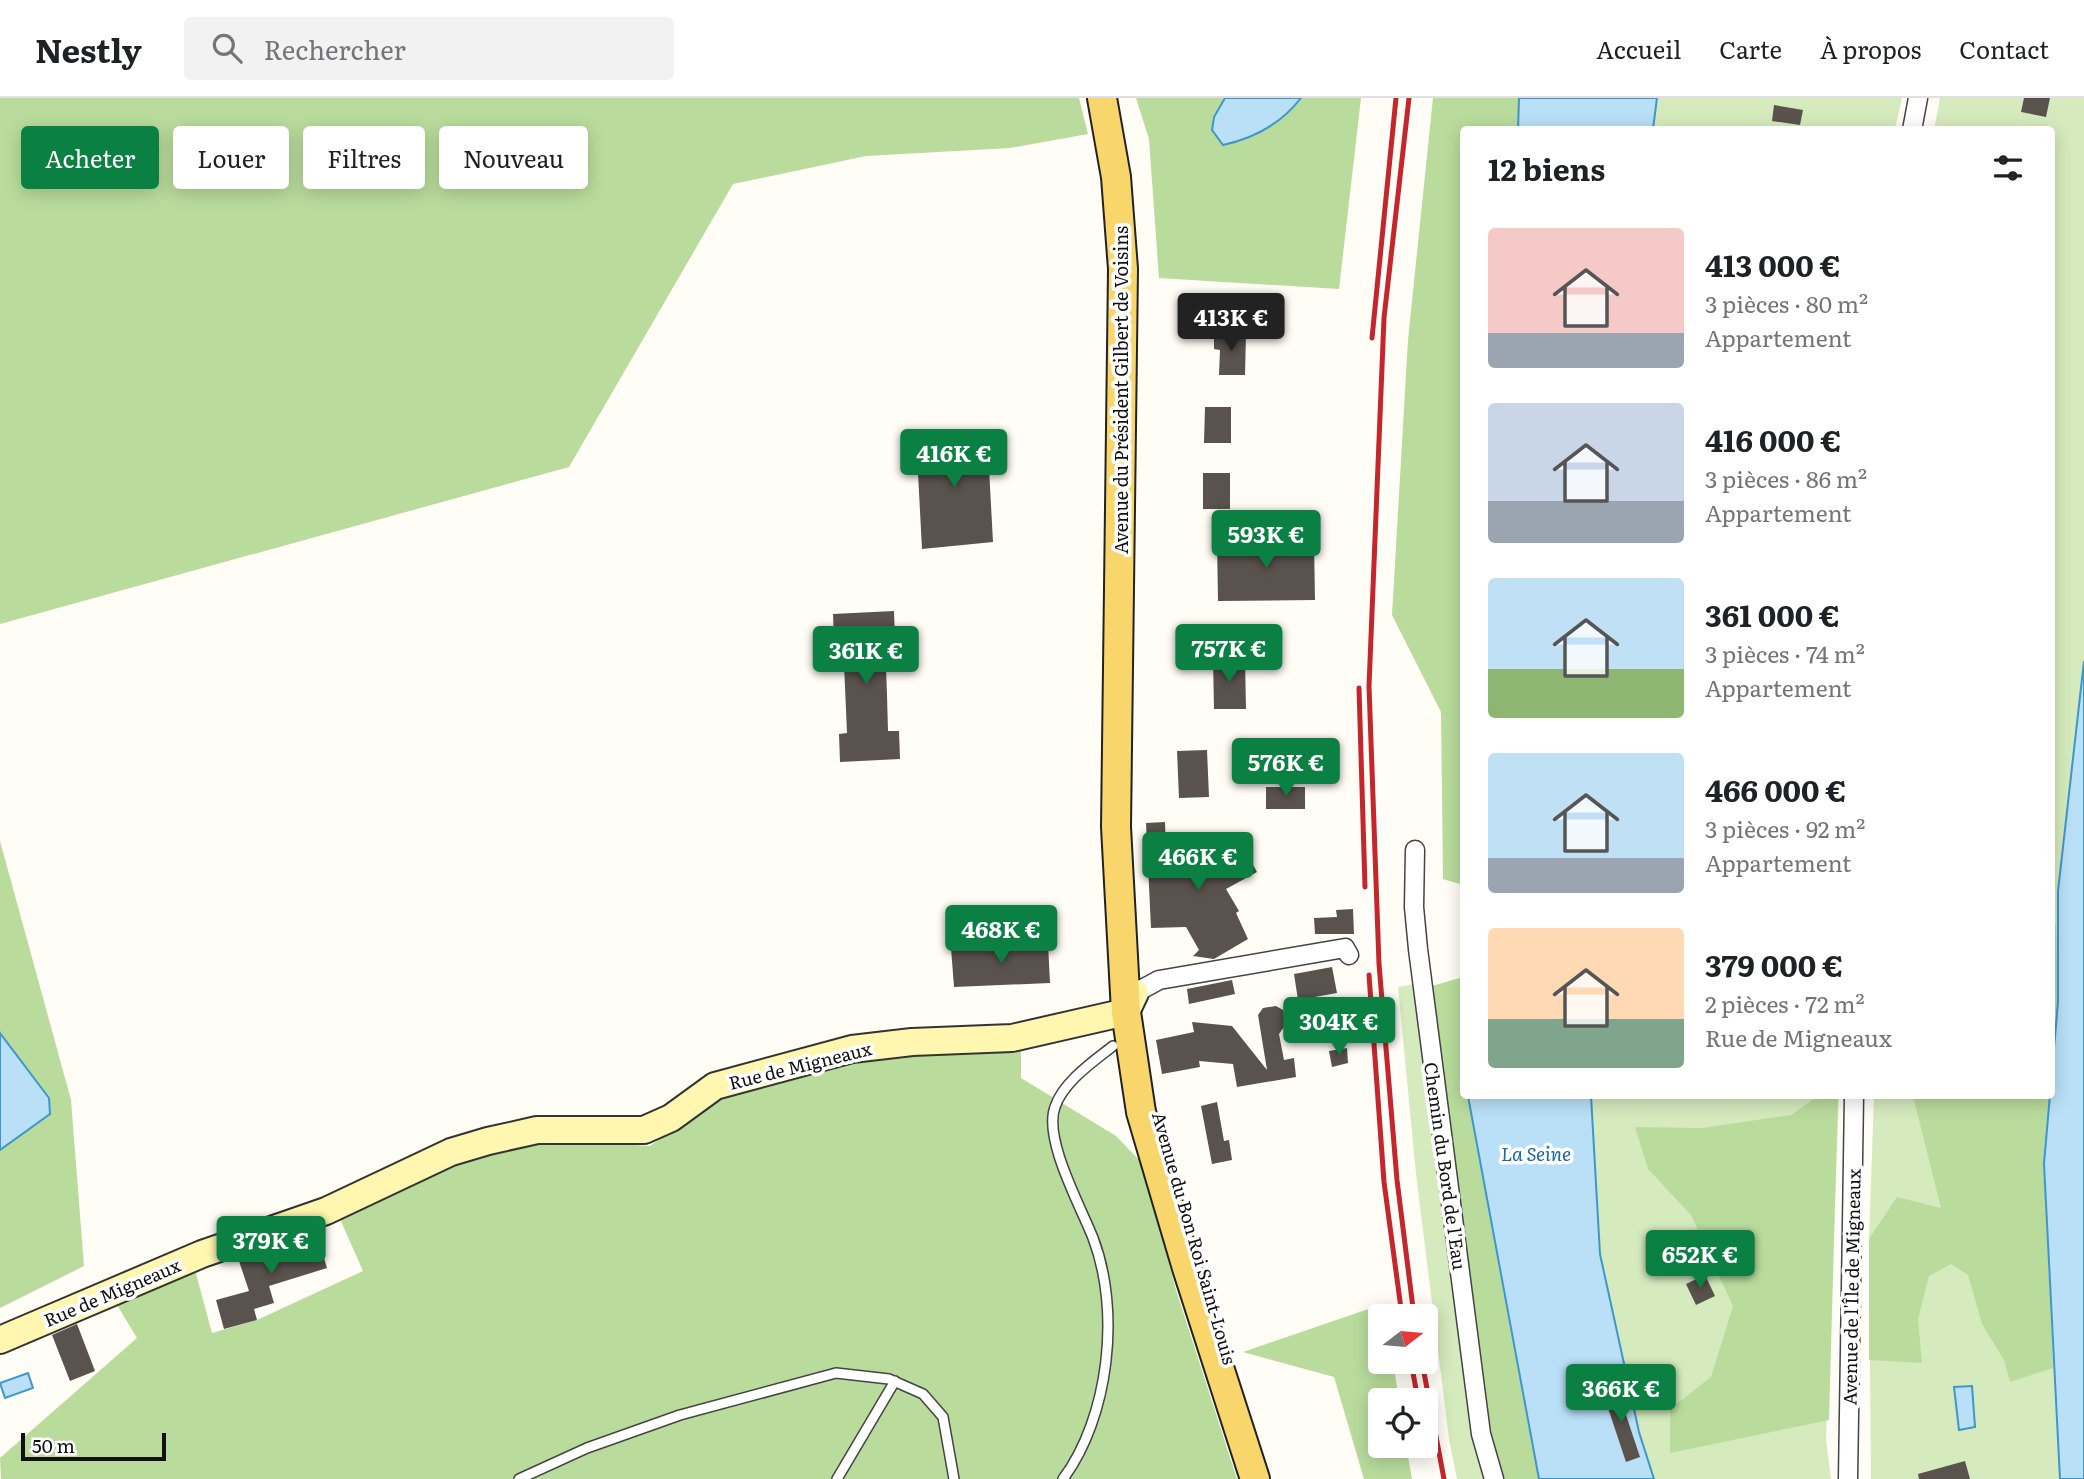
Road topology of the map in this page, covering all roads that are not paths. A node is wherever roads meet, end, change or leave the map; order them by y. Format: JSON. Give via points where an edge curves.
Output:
{"nodes":[{"id":1,"x":1102,"y":98,"type":"edge"},
{"id":2,"x":1918,"y":98,"type":"edge"},
{"id":3,"x":1913,"y":126,"type":"edge"},
{"id":4,"x":1415,"y":850,"type":"dead end"},
{"id":5,"x":1349,"y":955,"type":"dead end"},
{"id":6,"x":1130,"y":1002,"type":"junction"},
{"id":7,"x":1113,"y":1046,"type":"dead end"},
{"id":8,"x":1854,"y":1099,"type":"edge"},
{"id":9,"x":0,"y":1340,"type":"edge"},
{"id":10,"x":895,"y":1381,"type":"junction"},
{"id":11,"x":519,"y":1479,"type":"edge"},
{"id":12,"x":837,"y":1479,"type":"edge"},
{"id":13,"x":954,"y":1479,"type":"edge"},
{"id":14,"x":1063,"y":1479,"type":"edge"},
{"id":15,"x":1255,"y":1479,"type":"edge"},
{"id":16,"x":1270,"y":1479,"type":"edge"},
{"id":17,"x":1494,"y":1479,"type":"edge"},
{"id":18,"x":1848,"y":1479,"type":"edge"}],
"edges":[{"from":1,"to":6,"type":"main road","name":"Avenue du Président Gilbert de Voisins","via":[[1116,177],[1123,269],[1116,827]]},
{"from":2,"to":3,"type":"street"},
{"from":4,"to":17,"type":"street","name":"Chemin du Bord de l'Eau","via":[[1418,949],[1440,1129],[1482,1434]]},
{"from":5,"to":6,"type":"street","via":[[1345,948],[1159,980]]},
{"from":6,"to":9,"type":"street","name":"Rue de Migneaux","via":[[1012,1038],[852,1049],[715,1086],[671,1118],[644,1130],[537,1130],[451,1152],[326,1211],[202,1254]]},
{"from":6,"to":15,"type":"main road","name":"Avenue du Bon Roi Saint-Louis","via":[[1145,1125]]},
{"from":6,"to":16,"type":"main road","name":"Avenue du Bon Roi Saint-Louis","via":[[1159,1118]]},
{"from":7,"to":14,"type":"lane","via":[[1071,1082],[1054,1107],[1054,1136],[1094,1241],[1107,1319],[1106,1365],[1097,1412],[1077,1460]]},
{"from":8,"to":18,"type":"street","name":"Avenue de l'Île de Migneaux"},
{"from":10,"to":11,"type":"lane","via":[[836,1373],[815,1378],[680,1415],[587,1448]]},
{"from":10,"to":12,"type":"lane"},
{"from":10,"to":13,"type":"lane","via":[[923,1394],[943,1417]]}]}
